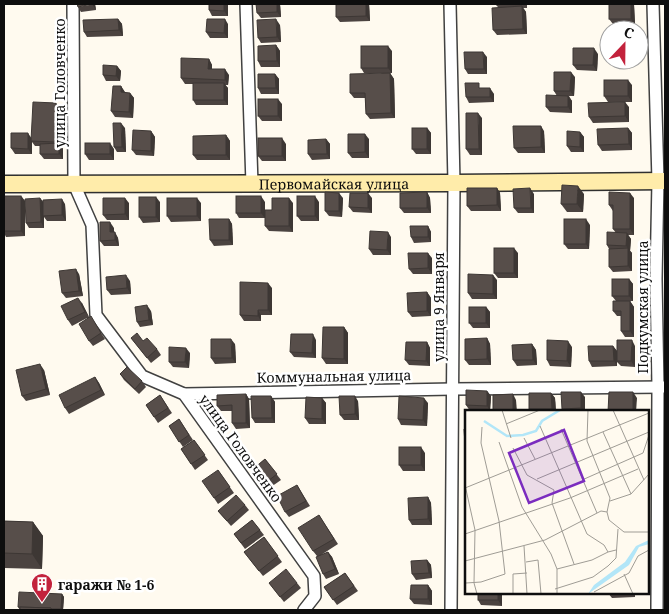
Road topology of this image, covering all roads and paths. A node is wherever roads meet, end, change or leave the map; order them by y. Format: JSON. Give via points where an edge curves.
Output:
{"nodes":[{"id":1,"x":73,"y":4,"type":"edge"},
{"id":2,"x":246,"y":4,"type":"edge"},
{"id":3,"x":450,"y":4,"type":"edge"},
{"id":4,"x":653,"y":4,"type":"edge"},
{"id":5,"x":662,"y":181,"type":"edge"},
{"id":6,"x":454,"y":183,"type":"junction"},
{"id":7,"x":4,"y":184,"type":"edge"},
{"id":8,"x":74,"y":184,"type":"junction"},
{"id":9,"x":252,"y":184,"type":"junction"},
{"id":10,"x":662,"y":387,"type":"edge"},
{"id":11,"x":453,"y":389,"type":"junction"},
{"id":12,"x":184,"y":394,"type":"junction"},
{"id":13,"x":661,"y":595,"type":"edge"},
{"id":14,"x":304,"y":610,"type":"edge"},
{"id":15,"x":451,"y":610,"type":"edge"},
{"id":16,"x":657,"y":610,"type":"edge"}],
"edges":[{"from":1,"to":8,"type":"street","name":"улица Головченко"},
{"from":2,"to":9,"type":"street"},
{"from":3,"to":6,"type":"street","name":"улица 9 Января"},
{"from":4,"to":5,"type":"street","name":"Подкумская улица"},
{"from":5,"to":6,"type":"main road","name":"Первомайская улица"},
{"from":5,"to":10,"type":"street","name":"Подкумская улица","via":[[656,279]]},
{"from":6,"to":9,"type":"main road","name":"Первомайская улица"},
{"from":6,"to":11,"type":"street","name":"улица 9 Января"},
{"from":7,"to":8,"type":"main road","name":"Первомайская улица"},
{"from":8,"to":9,"type":"main road","name":"Первомайская улица"},
{"from":8,"to":12,"type":"street","name":"улица Головченко","via":[[92,225],[96,315],[142,376]]},
{"from":10,"to":11,"type":"street","name":"Коммунальная улица"},
{"from":10,"to":13,"type":"street","name":"Подкумская улица"},
{"from":11,"to":12,"type":"street","name":"Коммунальная улица"},
{"from":11,"to":15,"type":"street","name":"улица 9 Января"},
{"from":12,"to":14,"type":"street","name":"улица Головченко","via":[[314,576],[315,596]]},
{"from":13,"to":16,"type":"street","name":"Подкумская улица"}]}
